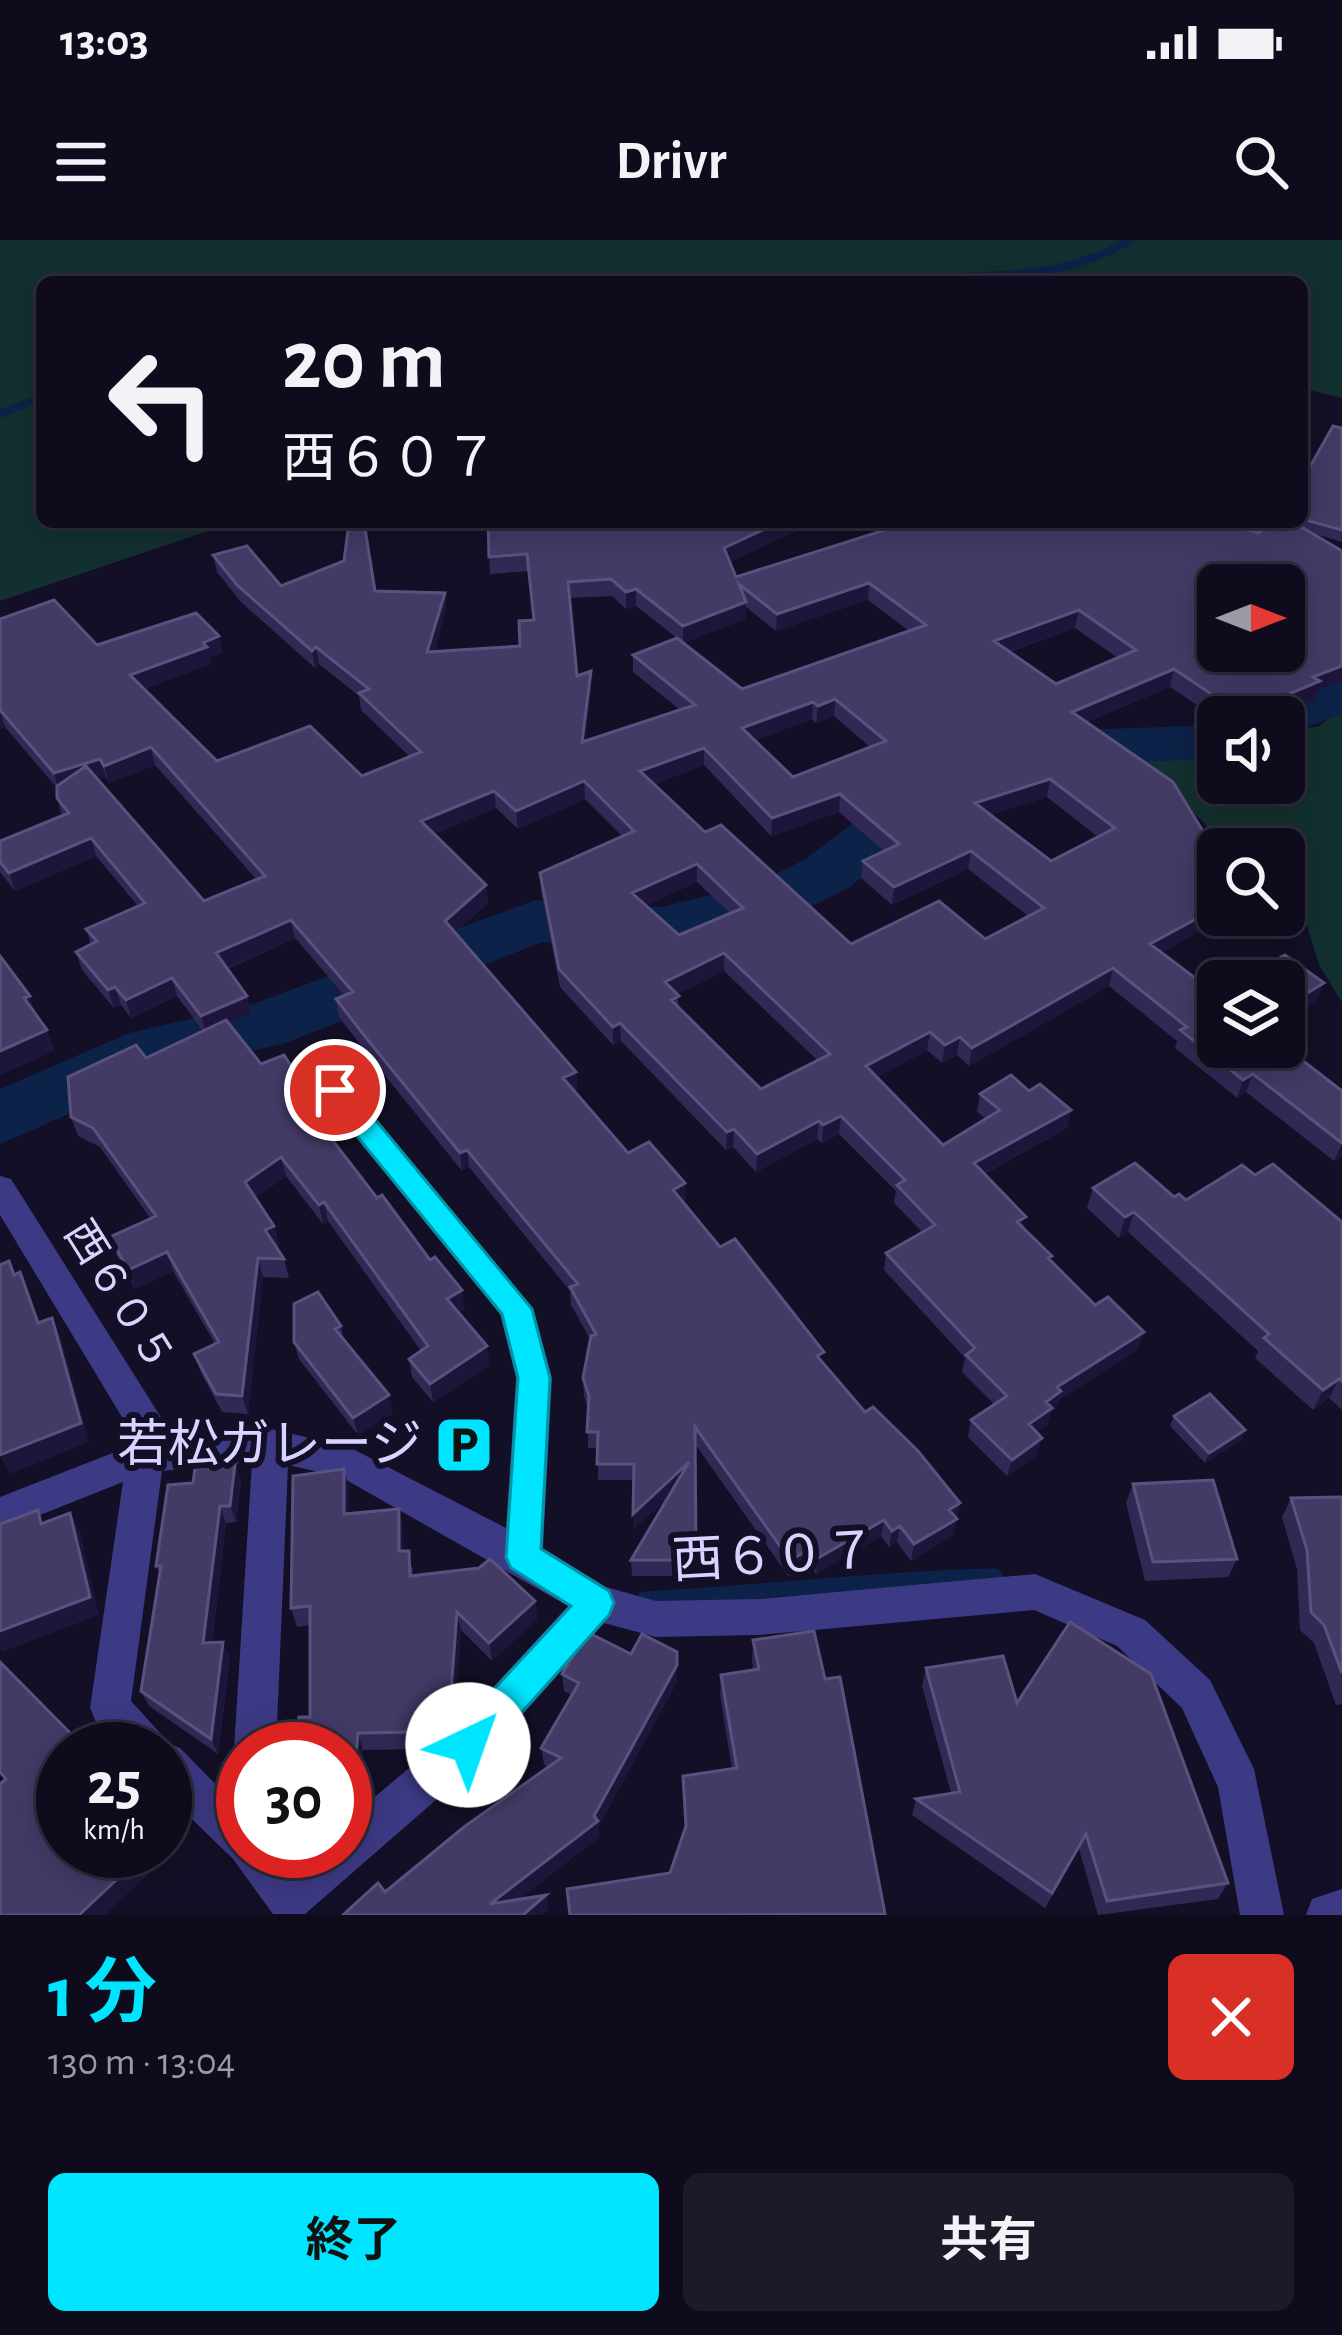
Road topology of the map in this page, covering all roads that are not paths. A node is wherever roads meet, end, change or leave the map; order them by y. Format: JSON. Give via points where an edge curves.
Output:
{"nodes":[{"id":1,"x":335,"y":1090,"type":"dead end"},
{"id":2,"x":0,"y":1188,"type":"edge"},
{"id":3,"x":271,"y":1444,"type":"junction"},
{"id":4,"x":148,"y":1456,"type":"junction"},
{"id":5,"x":0,"y":1514,"type":"edge"},
{"id":6,"x":523,"y":1557,"type":"junction"},
{"id":7,"x":597,"y":1603,"type":"junction"},
{"id":8,"x":124,"y":1722,"type":"edge"},
{"id":9,"x":256,"y":1722,"type":"edge"},
{"id":10,"x":192,"y":1790,"type":"edge"},
{"id":11,"x":216,"y":1815,"type":"edge"},
{"id":12,"x":372,"y":1826,"type":"edge"},
{"id":13,"x":273,"y":1878,"type":"edge"},
{"id":14,"x":312,"y":1878,"type":"edge"},
{"id":15,"x":1342,"y":1910,"type":"edge"},
{"id":16,"x":1262,"y":1915,"type":"edge"},
{"id":17,"x":1328,"y":1915,"type":"edge"}],
"edges":[{"from":1,"to":6,"type":"street","via":[[516,1309],[534,1378]]},
{"from":2,"to":4,"type":"street","name":"西６０５","via":[[149,1430]]},
{"from":3,"to":4,"type":"street","name":"西６０７"},
{"from":3,"to":6,"type":"street","name":"西６０７","via":[[350,1463]]},
{"from":3,"to":9,"type":"street"},
{"from":4,"to":5,"type":"street","name":"西６０７"},
{"from":4,"to":8,"type":"street","via":[[110,1708]]},
{"from":6,"to":7,"type":"street","name":"西６０７"},
{"from":7,"to":12,"type":"street","via":[[468,1745]]},
{"from":7,"to":16,"type":"street","name":"西６０７","via":[[656,1619],[758,1617],[1035,1592],[1131,1633],[1196,1694],[1239,1784]]},
{"from":10,"to":11,"type":"street"},
{"from":13,"to":14,"type":"street","via":[[289,1898]]},
{"from":15,"to":17,"type":"street"}]}
